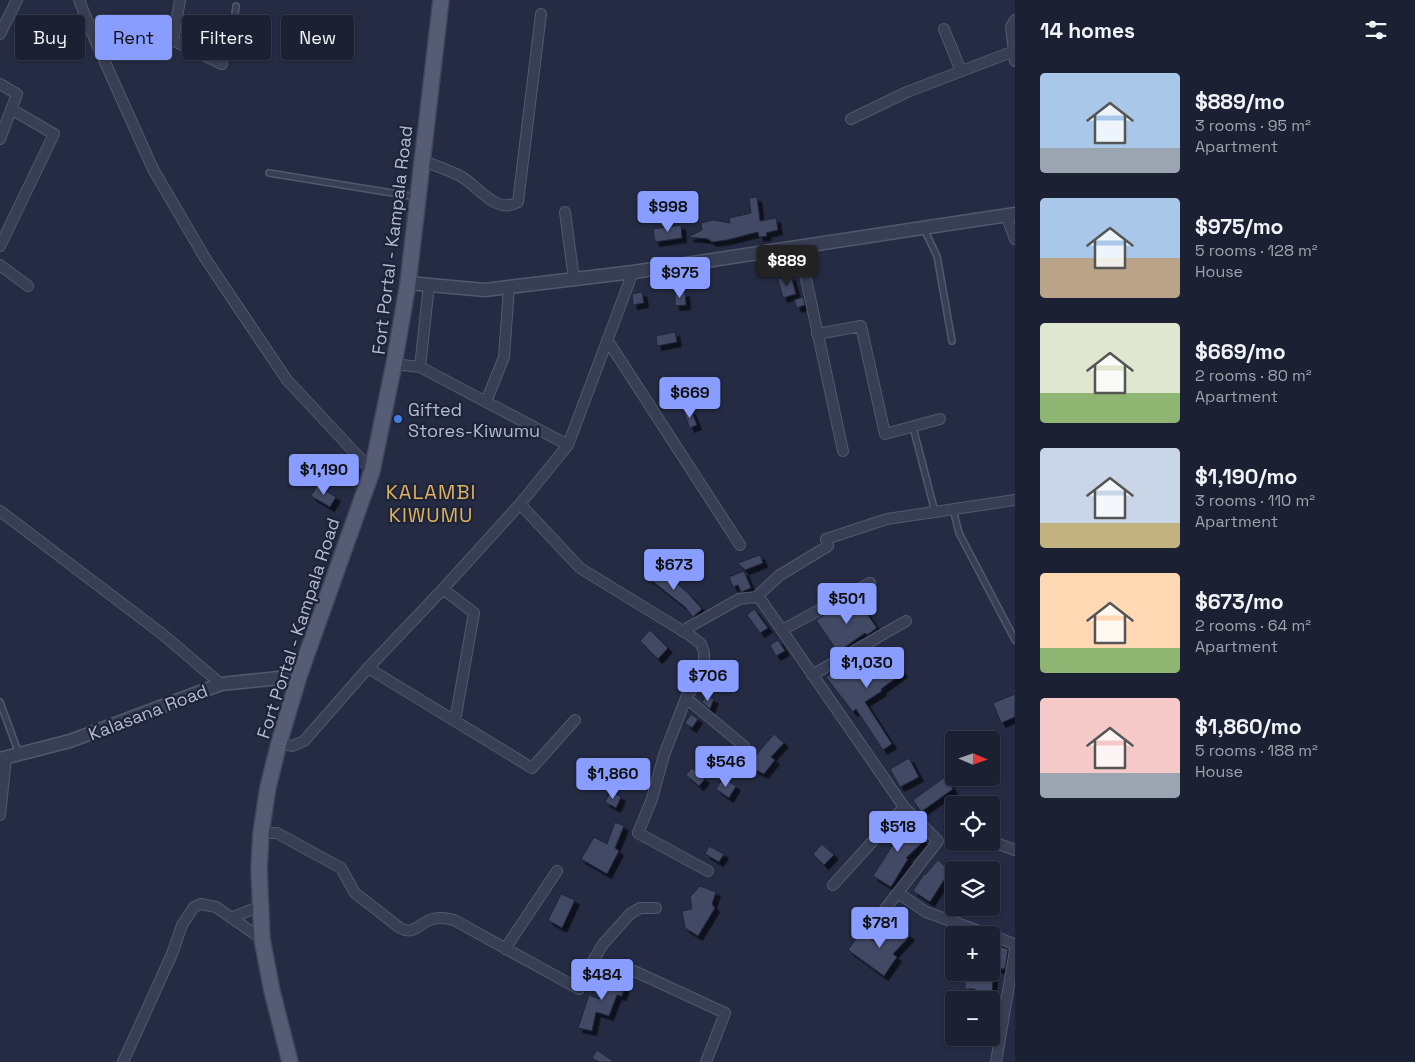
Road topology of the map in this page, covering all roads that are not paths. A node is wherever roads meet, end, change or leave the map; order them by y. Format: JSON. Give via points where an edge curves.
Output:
{"nodes":[{"id":1,"x":17,"y":0,"type":"edge"},
{"id":2,"x":79,"y":0,"type":"edge"},
{"id":3,"x":180,"y":0,"type":"edge"},
{"id":4,"x":441,"y":0,"type":"edge"},
{"id":5,"x":236,"y":6,"type":"dead end"},
{"id":6,"x":541,"y":14,"type":"dead end"},
{"id":7,"x":1015,"y":20,"type":"edge"},
{"id":8,"x":944,"y":28,"type":"dead end"},
{"id":9,"x":0,"y":34,"type":"edge"},
{"id":10,"x":95,"y":40,"type":"edge"},
{"id":11,"x":174,"y":40,"type":"joint"},
{"id":12,"x":1014,"y":56,"type":"edge"},
{"id":13,"x":104,"y":60,"type":"edge"},
{"id":14,"x":222,"y":64,"type":"joint"},
{"id":15,"x":961,"y":71,"type":"junction"},
{"id":16,"x":0,"y":84,"type":"edge"},
{"id":17,"x":11,"y":109,"type":"junction"},
{"id":18,"x":850,"y":119,"type":"dead end"},
{"id":19,"x":0,"y":139,"type":"edge"},
{"id":20,"x":422,"y":160,"type":"junction"},
{"id":21,"x":269,"y":173,"type":"dead end"},
{"id":22,"x":418,"y":197,"type":"junction"},
{"id":23,"x":565,"y":212,"type":"dead end"},
{"id":24,"x":1011,"y":215,"type":"edge"},
{"id":25,"x":924,"y":228,"type":"junction"},
{"id":26,"x":1015,"y":239,"type":"edge"},
{"id":27,"x":0,"y":246,"type":"edge"},
{"id":28,"x":799,"y":246,"type":"junction"},
{"id":29,"x":0,"y":265,"type":"edge"},
{"id":30,"x":634,"y":272,"type":"junction"},
{"id":31,"x":574,"y":279,"type":"junction"},
{"id":32,"x":408,"y":283,"type":"junction"},
{"id":33,"x":429,"y":285,"type":"junction"},
{"id":34,"x":28,"y":286,"type":"dead end"},
{"id":35,"x":509,"y":287,"type":"junction"},
{"id":36,"x":818,"y":334,"type":"junction"},
{"id":37,"x":608,"y":340,"type":"junction"},
{"id":38,"x":952,"y":341,"type":"dead end"},
{"id":39,"x":394,"y":364,"type":"junction"},
{"id":40,"x":420,"y":367,"type":"junction"},
{"id":41,"x":486,"y":402,"type":"junction"},
{"id":42,"x":940,"y":419,"type":"dead end"},
{"id":43,"x":913,"y":426,"type":"junction"},
{"id":44,"x":568,"y":445,"type":"junction"},
{"id":45,"x":843,"y":451,"type":"dead end"},
{"id":46,"x":372,"y":471,"type":"junction"},
{"id":47,"x":1015,"y":500,"type":"edge"},
{"id":48,"x":520,"y":504,"type":"junction"},
{"id":49,"x":953,"y":510,"type":"junction"},
{"id":50,"x":0,"y":511,"type":"edge"},
{"id":51,"x":935,"y":512,"type":"junction"},
{"id":52,"x":740,"y":545,"type":"dead end"},
{"id":53,"x":870,"y":583,"type":"dead end"},
{"id":54,"x":444,"y":590,"type":"junction"},
{"id":55,"x":756,"y":597,"type":"junction"},
{"id":56,"x":906,"y":621,"type":"dead end"},
{"id":57,"x":782,"y":630,"type":"junction"},
{"id":58,"x":682,"y":631,"type":"junction"},
{"id":59,"x":1015,"y":640,"type":"edge"},
{"id":60,"x":368,"y":668,"type":"junction"},
{"id":61,"x":812,"y":675,"type":"junction"},
{"id":62,"x":299,"y":676,"type":"junction"},
{"id":63,"x":220,"y":684,"type":"junction"},
{"id":64,"x":686,"y":698,"type":"junction"},
{"id":65,"x":0,"y":703,"type":"edge"},
{"id":66,"x":575,"y":720,"type":"dead end"},
{"id":67,"x":455,"y":721,"type":"junction"},
{"id":68,"x":279,"y":743,"type":"junction"},
{"id":69,"x":744,"y":746,"type":"dead end"},
{"id":70,"x":8,"y":757,"type":"edge"},
{"id":71,"x":904,"y":807,"type":"junction"},
{"id":72,"x":0,"y":815,"type":"edge"},
{"id":73,"x":261,"y":832,"type":"junction"},
{"id":74,"x":1000,"y":845,"type":"edge"},
{"id":75,"x":1015,"y":850,"type":"edge"},
{"id":76,"x":557,"y":871,"type":"dead end"},
{"id":77,"x":708,"y":871,"type":"dead end"},
{"id":78,"x":833,"y":885,"type":"dead end"},
{"id":79,"x":898,"y":893,"type":"junction"},
{"id":80,"x":260,"y":906,"type":"junction"},
{"id":81,"x":656,"y":908,"type":"dead end"},
{"id":82,"x":230,"y":918,"type":"junction"},
{"id":83,"x":966,"y":926,"type":"edge"},
{"id":84,"x":868,"y":931,"type":"dead end"},
{"id":85,"x":262,"y":939,"type":"junction"},
{"id":86,"x":1000,"y":939,"type":"edge"},
{"id":87,"x":1015,"y":945,"type":"edge"},
{"id":88,"x":506,"y":948,"type":"junction"},
{"id":89,"x":1015,"y":950,"type":"edge"},
{"id":90,"x":634,"y":971,"type":"dead end"},
{"id":91,"x":122,"y":1062,"type":"edge"},
{"id":92,"x":290,"y":1062,"type":"edge"},
{"id":93,"x":706,"y":1062,"type":"edge"},
{"id":94,"x":996,"y":1062,"type":"edge"}],
"edges":[{"from":1,"to":9,"type":"street"},
{"from":2,"to":10,"type":"street"},
{"from":3,"to":11,"type":"street"},
{"from":4,"to":20,"type":"main road","name":"Fort Portal - Kampala Road"},
{"from":5,"to":14,"type":"lane"},
{"from":6,"to":20,"type":"street","via":[[518,202],[505,206],[488,198],[462,177]]},
{"from":7,"to":12,"type":"street","via":[[1011,27]]},
{"from":8,"to":15,"type":"street"},
{"from":11,"to":14,"type":"street"},
{"from":12,"to":15,"type":"street"},
{"from":13,"to":46,"type":"street","via":[[153,169],[205,258],[287,380]]},
{"from":15,"to":18,"type":"street"},
{"from":16,"to":17,"type":"street","via":[[17,94]]},
{"from":17,"to":19,"type":"street"},
{"from":17,"to":27,"type":"street","via":[[54,134]]},
{"from":20,"to":22,"type":"main road","name":"Fort Portal - Kampala Road"},
{"from":21,"to":22,"type":"lane"},
{"from":22,"to":32,"type":"main road","name":"Fort Portal - Kampala Road"},
{"from":23,"to":31,"type":"street"},
{"from":24,"to":25,"type":"street"},
{"from":24,"to":26,"type":"street"},
{"from":25,"to":28,"type":"street"},
{"from":25,"to":38,"type":"lane","via":[[937,256]]},
{"from":28,"to":30,"type":"street"},
{"from":28,"to":36,"type":"street"},
{"from":29,"to":34,"type":"street"},
{"from":30,"to":31,"type":"street"},
{"from":30,"to":37,"type":"street"},
{"from":31,"to":35,"type":"street"},
{"from":32,"to":33,"type":"street"},
{"from":32,"to":39,"type":"main road","name":"Fort Portal - Kampala Road"},
{"from":33,"to":35,"type":"street","via":[[485,290]]},
{"from":33,"to":40,"type":"street"},
{"from":35,"to":41,"type":"street","via":[[504,357]]},
{"from":36,"to":43,"type":"street","via":[[861,326],[885,434]]},
{"from":36,"to":45,"type":"street"},
{"from":37,"to":44,"type":"street"},
{"from":37,"to":52,"type":"street"},
{"from":39,"to":40,"type":"street"},
{"from":39,"to":46,"type":"main road","name":"Fort Portal - Kampala Road"},
{"from":40,"to":41,"type":"street"},
{"from":41,"to":44,"type":"street"},
{"from":42,"to":43,"type":"street"},
{"from":43,"to":51,"type":"lane"},
{"from":44,"to":48,"type":"street"},
{"from":46,"to":62,"type":"main road","name":"Fort Portal - Kampala Road"},
{"from":47,"to":49,"type":"street"},
{"from":48,"to":54,"type":"street"},
{"from":48,"to":58,"type":"street","via":[[580,568]]},
{"from":49,"to":51,"type":"street"},
{"from":49,"to":59,"type":"lane","via":[[958,533]]},
{"from":50,"to":63,"type":"street","via":[[161,633]]},
{"from":51,"to":55,"type":"street","via":[[887,519],[826,539],[828,546],[780,575]]},
{"from":53,"to":57,"type":"street"},
{"from":54,"to":60,"type":"street"},
{"from":54,"to":67,"type":"street","via":[[474,613]]},
{"from":55,"to":57,"type":"street"},
{"from":55,"to":58,"type":"street","via":[[739,599]]},
{"from":56,"to":61,"type":"street"},
{"from":57,"to":61,"type":"street"},
{"from":58,"to":64,"type":"street","via":[[700,644],[704,652],[700,676]]},
{"from":60,"to":67,"type":"street"},
{"from":60,"to":68,"type":"street","via":[[304,741],[292,746]]},
{"from":61,"to":71,"type":"street"},
{"from":62,"to":63,"type":"street","name":"Kalasana Road"},
{"from":62,"to":68,"type":"main road","name":"Fort Portal - Kampala Road"},
{"from":63,"to":70,"type":"street","name":"Kalasana Road","via":[[70,741]]},
{"from":64,"to":69,"type":"street"},
{"from":64,"to":77,"type":"street","via":[[638,833]]},
{"from":65,"to":70,"type":"lane"},
{"from":66,"to":67,"type":"street","via":[[532,768]]},
{"from":68,"to":73,"type":"main road","name":"Fort Portal - Kampala Road"},
{"from":70,"to":72,"type":"street"},
{"from":71,"to":78,"type":"street"},
{"from":71,"to":79,"type":"street","via":[[938,841]]},
{"from":73,"to":80,"type":"main road","name":"Fort Portal - Kampala Road"},
{"from":73,"to":88,"type":"street","via":[[278,833],[341,868],[355,893],[406,931],[430,920],[444,918],[454,920]]},
{"from":74,"to":75,"type":"street"},
{"from":76,"to":88,"type":"street"},
{"from":79,"to":83,"type":"street","via":[[926,912]]},
{"from":79,"to":84,"type":"street"},
{"from":80,"to":82,"type":"street"},
{"from":80,"to":85,"type":"main road","name":"Fort Portal - Kampala Road"},
{"from":81,"to":88,"type":"street","via":[[640,908],[630,914],[603,944],[579,989]]},
{"from":82,"to":85,"type":"street"},
{"from":82,"to":91,"type":"street","via":[[207,904],[194,907],[182,925]]},
{"from":85,"to":92,"type":"main road","name":"Fort Portal - Kampala Road"},
{"from":86,"to":87,"type":"street"},
{"from":89,"to":94,"type":"street"},
{"from":90,"to":93,"type":"street","via":[[725,1013]]}]}
